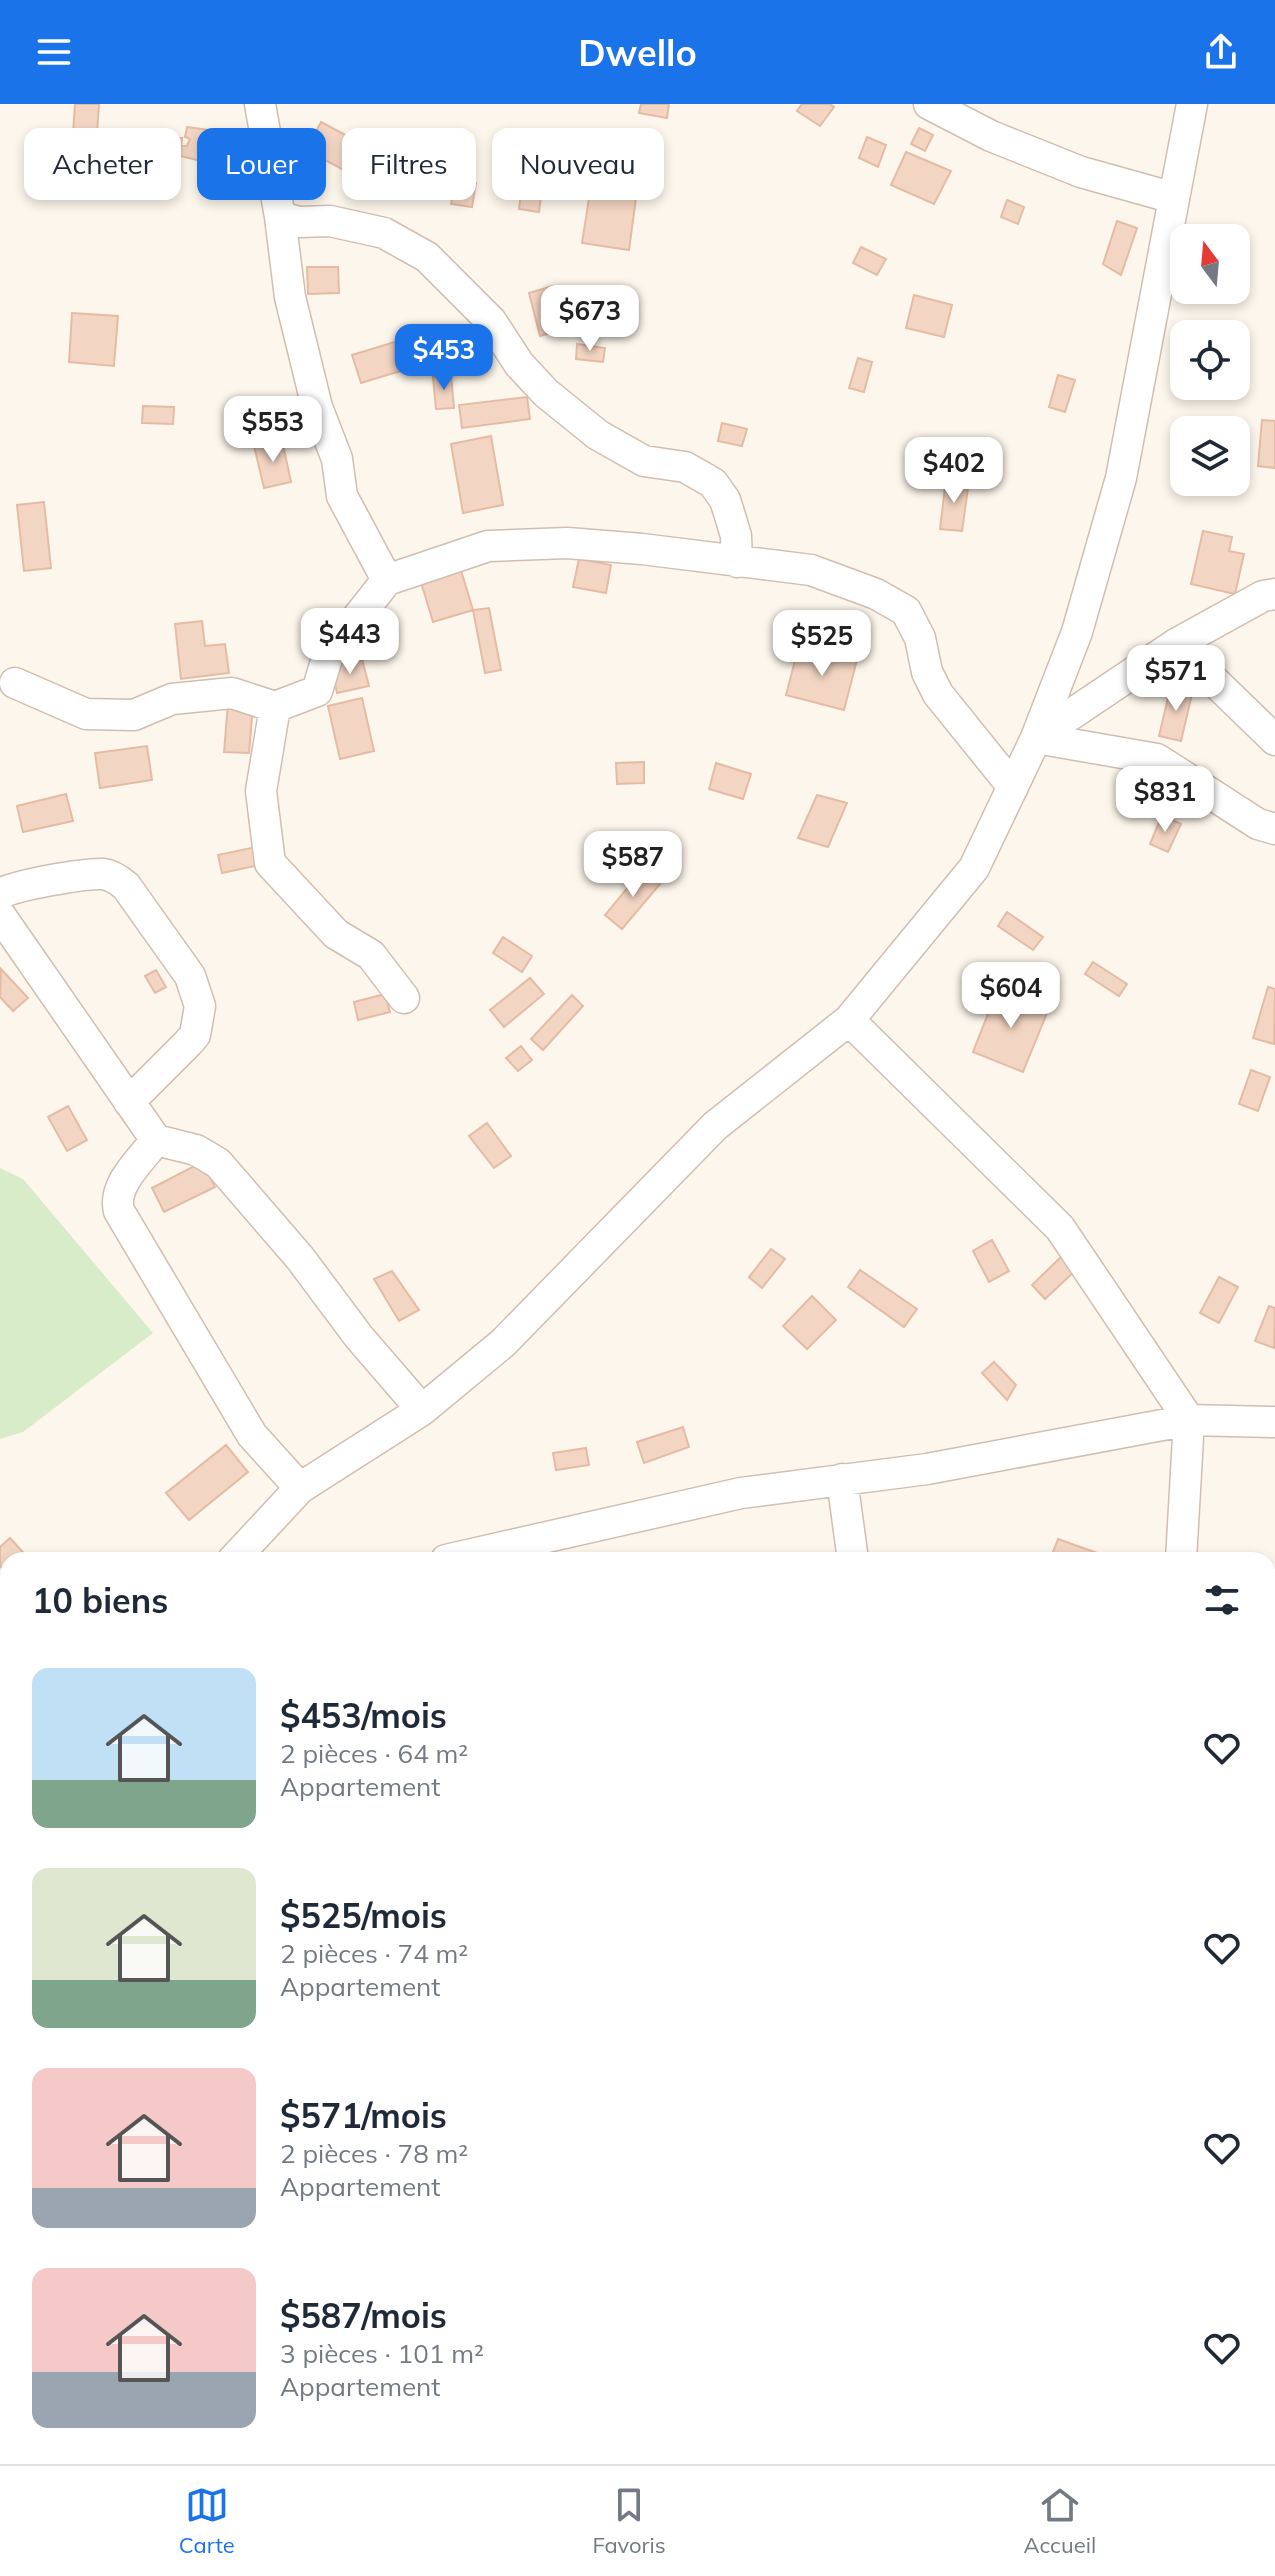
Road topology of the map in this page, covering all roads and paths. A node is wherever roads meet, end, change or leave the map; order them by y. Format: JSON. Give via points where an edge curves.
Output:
{"nodes":[{"id":1,"x":260,"y":104,"type":"edge"},
{"id":2,"x":929,"y":104,"type":"edge"},
{"id":3,"x":1192,"y":104,"type":"edge"},
{"id":4,"x":1174,"y":198,"type":"junction"},
{"id":5,"x":280,"y":217,"type":"junction"},
{"id":6,"x":737,"y":562,"type":"junction"},
{"id":7,"x":387,"y":580,"type":"junction"},
{"id":8,"x":1275,"y":594,"type":"edge"},
{"id":9,"x":1176,"y":644,"type":"junction"},
{"id":10,"x":15,"y":683,"type":"dead end"},
{"id":11,"x":275,"y":707,"type":"junction"},
{"id":12,"x":1036,"y":738,"type":"junction"},
{"id":13,"x":1275,"y":740,"type":"edge"},
{"id":14,"x":1013,"y":787,"type":"junction"},
{"id":15,"x":1275,"y":829,"type":"edge"},
{"id":16,"x":0,"y":894,"type":"edge"},
{"id":17,"x":0,"y":915,"type":"edge"},
{"id":18,"x":404,"y":998,"type":"dead end"},
{"id":19,"x":849,"y":1020,"type":"junction"},
{"id":20,"x":129,"y":1102,"type":"junction"},
{"id":21,"x":156,"y":1140,"type":"junction"},
{"id":22,"x":422,"y":1410,"type":"junction"},
{"id":23,"x":1189,"y":1420,"type":"junction"},
{"id":24,"x":1275,"y":1422,"type":"edge"},
{"id":25,"x":842,"y":1479,"type":"junction"},
{"id":26,"x":300,"y":1488,"type":"junction"},
{"id":27,"x":245,"y":1552,"type":"edge"},
{"id":28,"x":481,"y":1552,"type":"edge"},
{"id":29,"x":852,"y":1552,"type":"edge"},
{"id":30,"x":1181,"y":1552,"type":"edge"}],
"edges":[{"from":1,"to":5,"type":"street"},
{"from":2,"to":4,"type":"street","via":[[1081,172]]},
{"from":3,"to":4,"type":"street"},
{"from":4,"to":12,"type":"street","via":[[1121,478],[1077,632]]},
{"from":5,"to":6,"type":"street","via":[[384,233],[427,257],[491,321],[546,393],[598,435],[644,461],[685,467],[713,483],[731,519]]},
{"from":5,"to":7,"type":"street","via":[[290,297],[317,407],[337,459],[342,496]]},
{"from":6,"to":7,"type":"street","via":[[567,543],[488,546]]},
{"from":6,"to":14,"type":"street","via":[[811,570],[906,611],[938,694]]},
{"from":7,"to":11,"type":"street","via":[[328,655],[317,691]]},
{"from":8,"to":9,"type":"street"},
{"from":9,"to":12,"type":"street"},
{"from":9,"to":13,"type":"street"},
{"from":10,"to":11,"type":"street","via":[[86,714],[134,715],[172,699],[232,693]]},
{"from":11,"to":18,"type":"street","via":[[261,791],[270,863],[336,934],[371,955]]},
{"from":12,"to":14,"type":"street"},
{"from":12,"to":15,"type":"street","via":[[1157,759],[1258,824]]},
{"from":14,"to":19,"type":"street","via":[[974,868]]},
{"from":16,"to":20,"type":"street","via":[[104,874],[119,879],[190,976],[200,1006],[195,1035]]},
{"from":17,"to":20,"type":"street"},
{"from":19,"to":22,"type":"street","via":[[715,1126],[503,1343]]},
{"from":19,"to":23,"type":"street","via":[[1060,1228]]},
{"from":20,"to":21,"type":"street"},
{"from":21,"to":22,"type":"street","via":[[196,1150],[241,1186]]},
{"from":21,"to":26,"type":"street","via":[[125,1179],[116,1201],[119,1211],[252,1435]]},
{"from":22,"to":26,"type":"street"},
{"from":23,"to":24,"type":"street"},
{"from":23,"to":25,"type":"street","via":[[927,1469]]},
{"from":23,"to":30,"type":"street"},
{"from":25,"to":28,"type":"street","via":[[741,1493]]},
{"from":25,"to":29,"type":"street"},
{"from":26,"to":27,"type":"street"}]}
